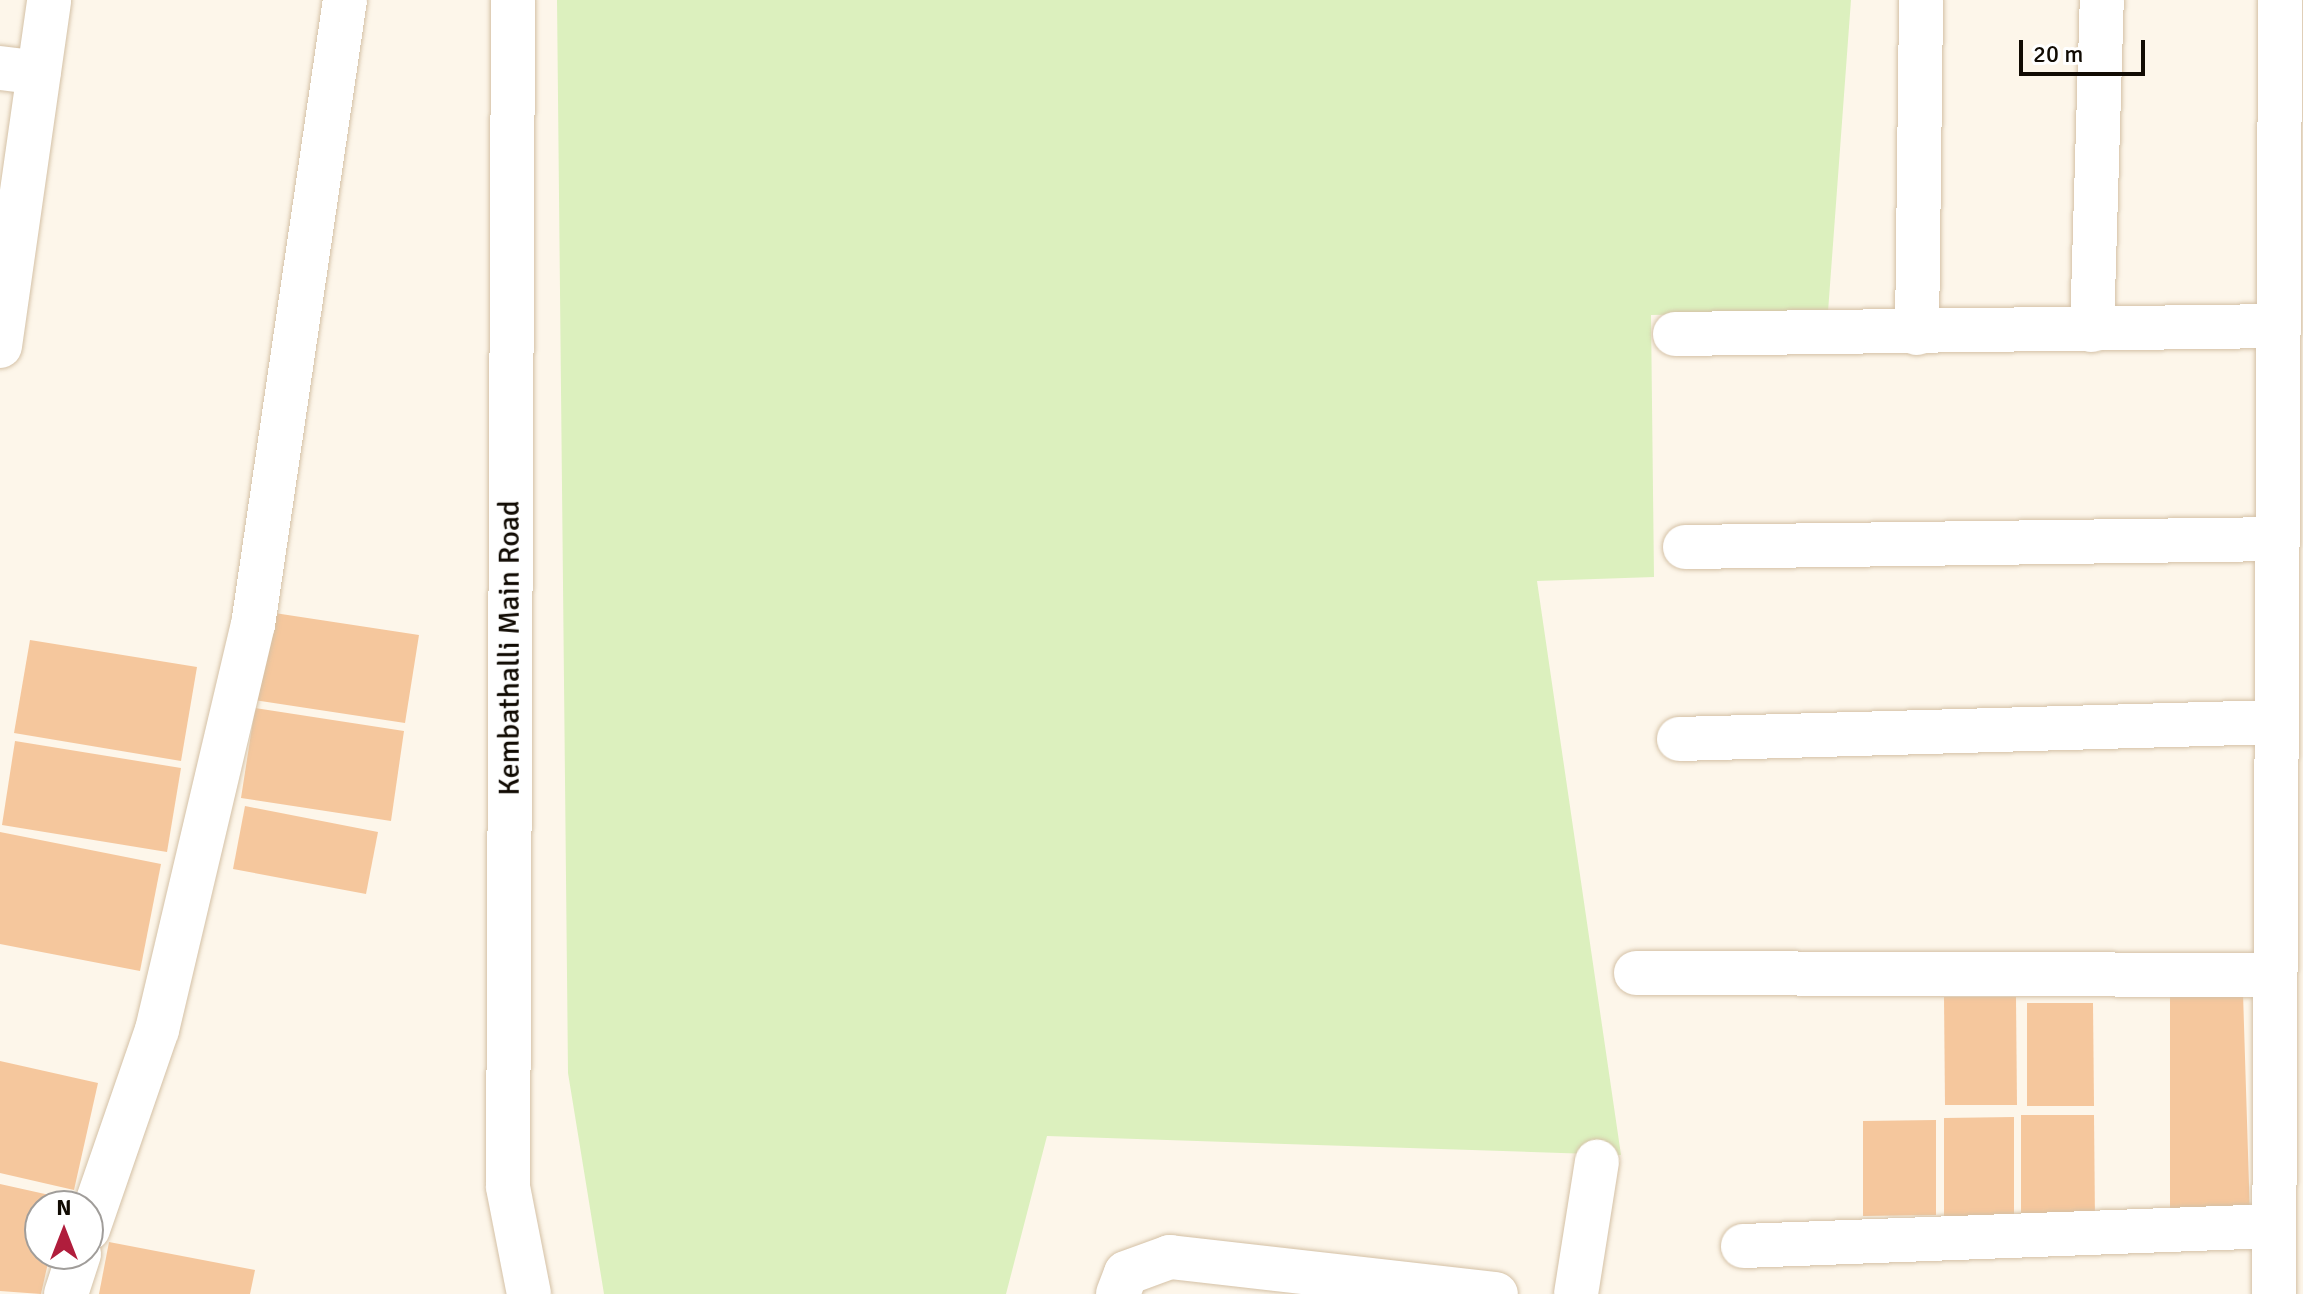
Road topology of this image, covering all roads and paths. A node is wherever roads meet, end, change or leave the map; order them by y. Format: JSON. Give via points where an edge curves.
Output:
{"nodes":[{"id":1,"x":49,"y":0,"type":"edge"},
{"id":2,"x":345,"y":0,"type":"edge"},
{"id":3,"x":513,"y":0,"type":"edge"},
{"id":4,"x":1921,"y":0,"type":"edge"},
{"id":5,"x":2102,"y":0,"type":"edge"},
{"id":6,"x":2280,"y":0,"type":"edge"},
{"id":7,"x":2291,"y":69,"type":"edge"},
{"id":8,"x":19,"y":71,"type":"edge"},
{"id":9,"x":7,"y":243,"type":"edge"},
{"id":10,"x":2291,"y":254,"type":"edge"},
{"id":11,"x":2278,"y":326,"type":"junction"},
{"id":12,"x":2092,"y":330,"type":"junction"},
{"id":13,"x":1917,"y":333,"type":"junction"},
{"id":14,"x":1675,"y":334,"type":"dead end"},
{"id":15,"x":0,"y":346,"type":"edge"},
{"id":16,"x":2290,"y":470,"type":"edge"},
{"id":17,"x":2277,"y":539,"type":"junction"},
{"id":18,"x":1685,"y":547,"type":"dead end"},
{"id":19,"x":2285,"y":701,"type":"edge"},
{"id":20,"x":1679,"y":739,"type":"dead end"},
{"id":21,"x":2289,"y":912,"type":"edge"},
{"id":22,"x":1636,"y":973,"type":"dead end"},
{"id":23,"x":2275,"y":975,"type":"junction"},
{"id":24,"x":2289,"y":1113,"type":"edge"},
{"id":25,"x":1597,"y":1162,"type":"dead end"},
{"id":26,"x":102,"y":1190,"type":"edge"},
{"id":27,"x":2274,"y":1226,"type":"junction"},
{"id":28,"x":1743,"y":1246,"type":"dead end"},
{"id":29,"x":74,"y":1270,"type":"edge"},
{"id":30,"x":1380,"y":1288,"type":"edge"},
{"id":31,"x":66,"y":1294,"type":"edge"},
{"id":32,"x":529,"y":1294,"type":"edge"},
{"id":33,"x":1118,"y":1294,"type":"edge"},
{"id":34,"x":1496,"y":1294,"type":"edge"},
{"id":35,"x":1576,"y":1294,"type":"edge"},
{"id":36,"x":2274,"y":1294,"type":"edge"}],
"edges":[{"from":1,"to":8,"type":"street"},
{"from":2,"to":26,"type":"street","via":[[253,625],[157,1030]]},
{"from":3,"to":32,"type":"street","name":"Kembathalli Main Road","via":[[508,1187]]},
{"from":4,"to":13,"type":"street"},
{"from":5,"to":12,"type":"street"},
{"from":6,"to":7,"type":"street"},
{"from":7,"to":10,"type":"street"},
{"from":8,"to":9,"type":"street"},
{"from":9,"to":15,"type":"street"},
{"from":10,"to":11,"type":"street"},
{"from":11,"to":12,"type":"street"},
{"from":11,"to":16,"type":"street"},
{"from":12,"to":13,"type":"street"},
{"from":13,"to":14,"type":"street"},
{"from":16,"to":17,"type":"street"},
{"from":17,"to":18,"type":"street"},
{"from":17,"to":19,"type":"street"},
{"from":19,"to":20,"type":"street"},
{"from":19,"to":21,"type":"street"},
{"from":21,"to":23,"type":"street"},
{"from":22,"to":23,"type":"street"},
{"from":23,"to":24,"type":"street"},
{"from":24,"to":27,"type":"street"},
{"from":25,"to":35,"type":"street"},
{"from":27,"to":28,"type":"street"},
{"from":27,"to":36,"type":"street"},
{"from":29,"to":31,"type":"street"},
{"from":30,"to":33,"type":"street","via":[[1170,1257],[1126,1273]]},
{"from":30,"to":34,"type":"street"}]}
